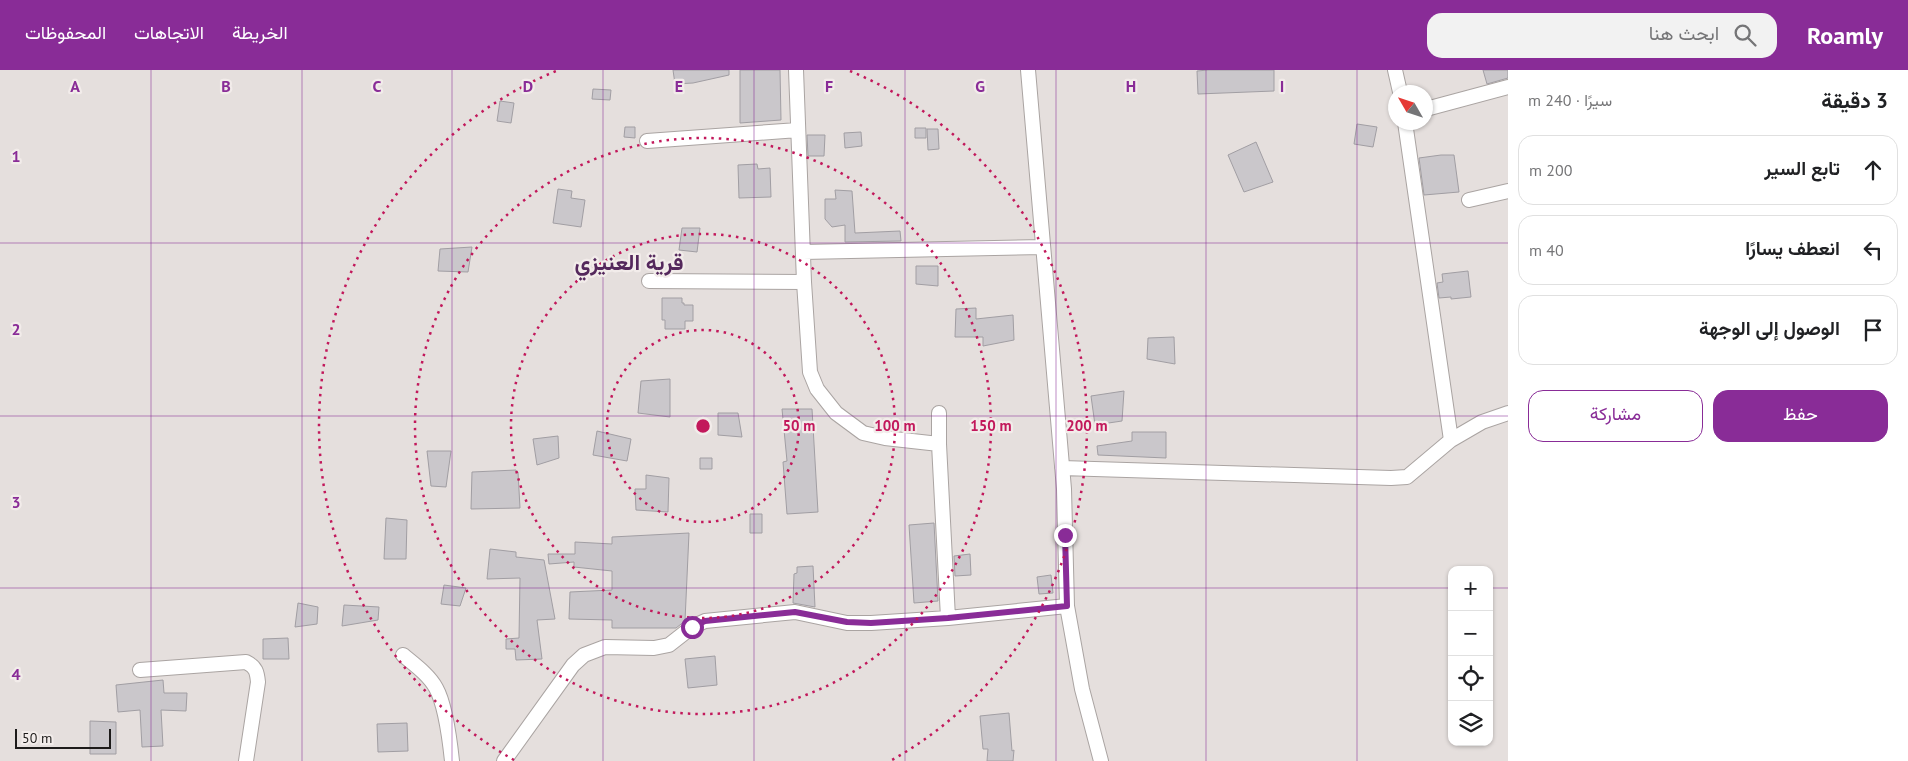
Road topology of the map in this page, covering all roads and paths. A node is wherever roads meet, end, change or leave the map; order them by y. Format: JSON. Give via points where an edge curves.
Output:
{"nodes":[{"id":1,"x":796,"y":70,"type":"edge"},
{"id":2,"x":1028,"y":70,"type":"edge"},
{"id":3,"x":1395,"y":70,"type":"edge"},
{"id":4,"x":1398,"y":85,"type":"edge"},
{"id":5,"x":1508,"y":87,"type":"edge"},
{"id":6,"x":1433,"y":107,"type":"edge"},
{"id":7,"x":798,"y":130,"type":"junction"},
{"id":8,"x":1406,"y":130,"type":"edge"},
{"id":9,"x":647,"y":141,"type":"dead end"},
{"id":10,"x":1508,"y":191,"type":"edge"},
{"id":11,"x":1469,"y":200,"type":"dead end"},
{"id":12,"x":1043,"y":247,"type":"junction"},
{"id":13,"x":803,"y":252,"type":"junction"},
{"id":14,"x":649,"y":281,"type":"dead end"},
{"id":15,"x":804,"y":282,"type":"junction"},
{"id":16,"x":940,"y":413,"type":"dead end"},
{"id":17,"x":1508,"y":413,"type":"edge"},
{"id":18,"x":1451,"y":440,"type":"junction"},
{"id":19,"x":939,"y":444,"type":"junction"},
{"id":20,"x":1062,"y":468,"type":"junction"},
{"id":21,"x":1067,"y":606,"type":"junction"},
{"id":22,"x":948,"y":618,"type":"junction"},
{"id":23,"x":403,"y":656,"type":"dead end"},
{"id":24,"x":140,"y":670,"type":"dead end"},
{"id":25,"x":246,"y":761,"type":"edge"},
{"id":26,"x":452,"y":761,"type":"edge"},
{"id":27,"x":504,"y":761,"type":"edge"},
{"id":28,"x":1101,"y":761,"type":"edge"}],
"edges":[{"from":1,"to":7,"type":"street"},
{"from":2,"to":12,"type":"street"},
{"from":3,"to":4,"type":"street"},
{"from":5,"to":6,"type":"street"},
{"from":7,"to":9,"type":"street"},
{"from":7,"to":13,"type":"street"},
{"from":8,"to":18,"type":"street"},
{"from":10,"to":11,"type":"street"},
{"from":12,"to":13,"type":"street"},
{"from":12,"to":20,"type":"street"},
{"from":13,"to":15,"type":"street"},
{"from":14,"to":15,"type":"street"},
{"from":15,"to":19,"type":"street","via":[[810,372],[826,402],[863,433]]},
{"from":16,"to":19,"type":"street"},
{"from":17,"to":18,"type":"street","via":[[1482,422]]},
{"from":18,"to":20,"type":"street","via":[[1407,477]]},
{"from":19,"to":22,"type":"street"},
{"from":20,"to":21,"type":"street"},
{"from":21,"to":22,"type":"street"},
{"from":21,"to":28,"type":"street","via":[[1082,689]]},
{"from":22,"to":27,"type":"street","via":[[871,623],[795,612],[705,621],[669,645],[654,648],[605,647],[584,655],[573,665]]},
{"from":23,"to":26,"type":"street","via":[[438,690]]},
{"from":24,"to":25,"type":"street","via":[[246,662],[253,665],[258,682]]}]}
